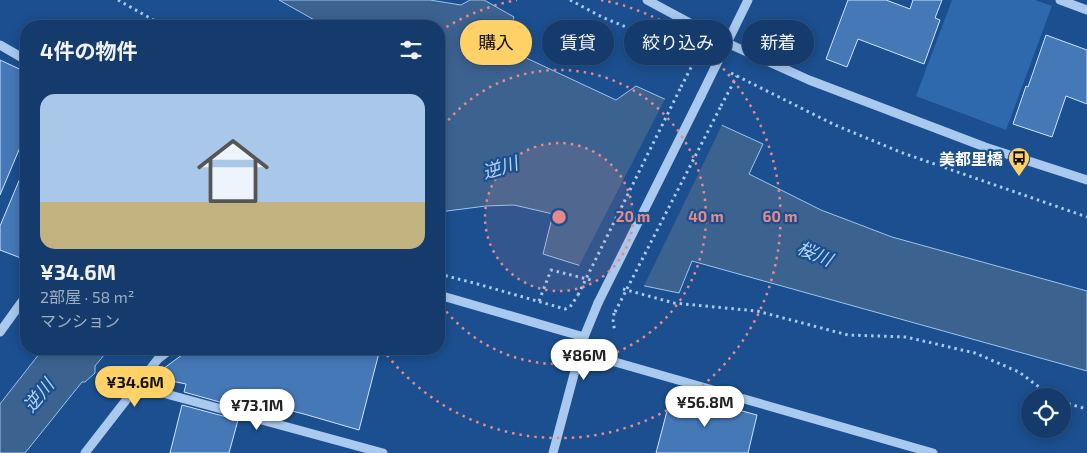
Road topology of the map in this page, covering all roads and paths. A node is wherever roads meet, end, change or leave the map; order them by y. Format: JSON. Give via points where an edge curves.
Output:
{"nodes":[{"id":1,"x":118,"y":0,"type":"edge"},
{"id":2,"x":570,"y":0,"type":"edge"},
{"id":3,"x":646,"y":0,"type":"edge"},
{"id":4,"x":748,"y":0,"type":"edge"},
{"id":5,"x":1060,"y":0,"type":"edge"},
{"id":6,"x":1087,"y":10,"type":"edge"},
{"id":7,"x":153,"y":20,"type":"edge"},
{"id":8,"x":684,"y":20,"type":"edge"},
{"id":9,"x":624,"y":27,"type":"edge"},
{"id":10,"x":732,"y":34,"type":"edge"},
{"id":11,"x":0,"y":45,"type":"edge"},
{"id":12,"x":732,"y":45,"type":"edge"},
{"id":13,"x":20,"y":57,"type":"edge"},
{"id":14,"x":692,"y":65,"type":"edge"},
{"id":15,"x":716,"y":65,"type":"edge"},
{"id":16,"x":719,"y":65,"type":"edge"},
{"id":17,"x":737,"y":76,"type":"junction"},
{"id":18,"x":1087,"y":180,"type":"edge"},
{"id":19,"x":1087,"y":217,"type":"edge"},
{"id":20,"x":445,"y":276,"type":"edge"},
{"id":21,"x":598,"y":282,"type":"dead end"},
{"id":22,"x":617,"y":288,"type":"dead end"},
{"id":23,"x":445,"y":297,"type":"edge"},
{"id":24,"x":539,"y":301,"type":"junction"},
{"id":25,"x":20,"y":304,"type":"edge"},
{"id":26,"x":0,"y":332,"type":"edge"},
{"id":27,"x":615,"y":332,"type":"dead end"},
{"id":28,"x":584,"y":337,"type":"junction"},
{"id":29,"x":580,"y":352,"type":"junction"},
{"id":30,"x":164,"y":355,"type":"edge"},
{"id":31,"x":137,"y":386,"type":"junction"},
{"id":32,"x":1041,"y":388,"type":"edge"},
{"id":33,"x":1071,"y":405,"type":"edge"},
{"id":34,"x":1087,"y":409,"type":"edge"},
{"id":35,"x":86,"y":453,"type":"edge"},
{"id":36,"x":383,"y":453,"type":"edge"},
{"id":37,"x":553,"y":453,"type":"edge"},
{"id":38,"x":932,"y":453,"type":"edge"}],
"edges":[{"from":1,"to":7,"type":"path"},
{"from":2,"to":9,"type":"path"},
{"from":3,"to":8,"type":"street"},
{"from":4,"to":10,"type":"street"},
{"from":5,"to":6,"type":"street"},
{"from":11,"to":13,"type":"street"},
{"from":12,"to":18,"type":"street","via":[[808,80],[986,147]]},
{"from":14,"to":24,"type":"path","bridge":true,"via":[[578,295],[565,309]]},
{"from":15,"to":28,"type":"street","bridge":true},
{"from":16,"to":17,"type":"path"},
{"from":17,"to":19,"type":"path","via":[[835,125],[892,148]]},
{"from":17,"to":27,"type":"path","bridge":true,"via":[[615,312]]},
{"from":20,"to":24,"type":"path"},
{"from":21,"to":24,"type":"path","via":[[551,270]]},
{"from":22,"to":32,"type":"path","via":[[674,303],[757,312],[848,336],[906,337],[975,354],[1020,372]]},
{"from":23,"to":28,"type":"street"},
{"from":25,"to":26,"type":"street"},
{"from":28,"to":29,"type":"street"},
{"from":29,"to":37,"type":"street"},
{"from":29,"to":38,"type":"street"},
{"from":30,"to":31,"type":"street"},
{"from":31,"to":35,"type":"street"},
{"from":31,"to":36,"type":"street"},
{"from":33,"to":34,"type":"path"}]}
